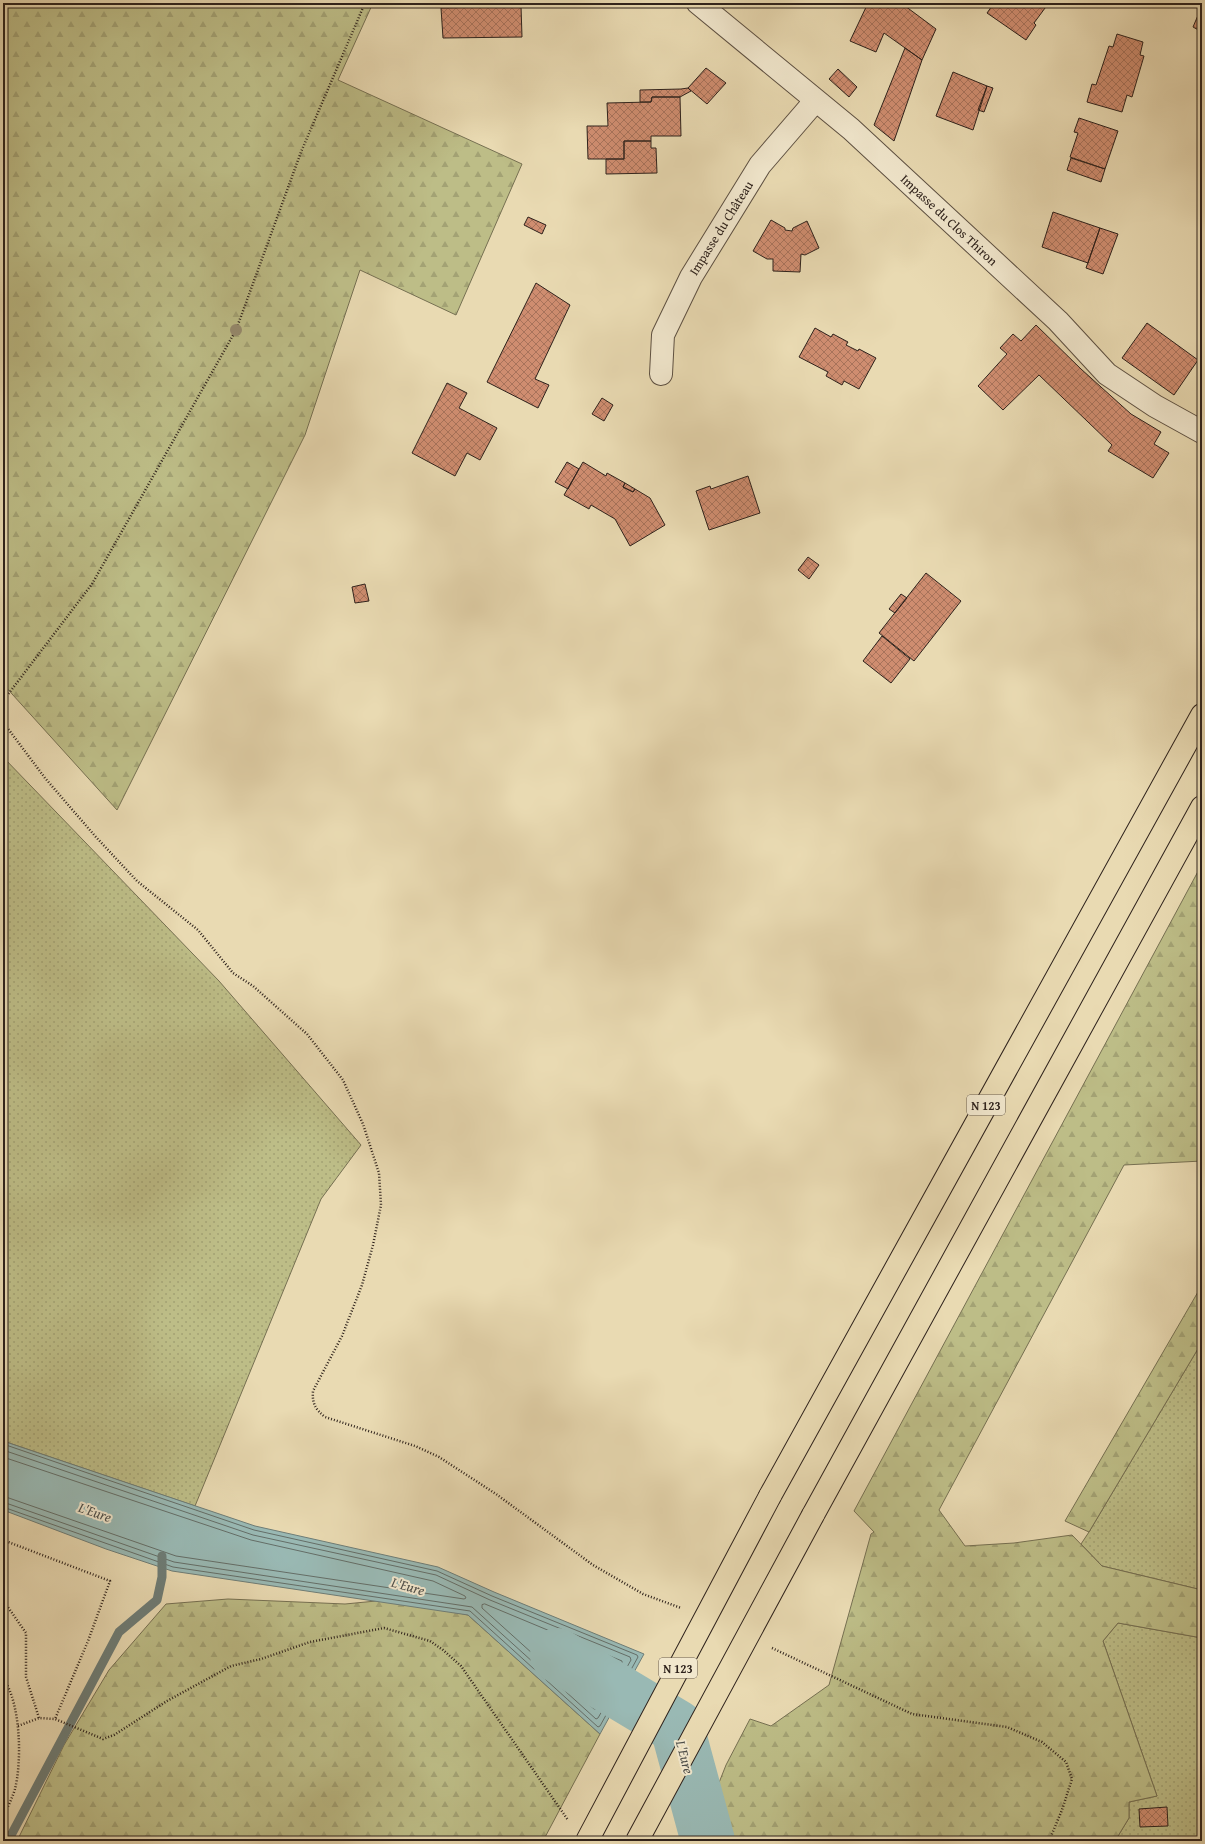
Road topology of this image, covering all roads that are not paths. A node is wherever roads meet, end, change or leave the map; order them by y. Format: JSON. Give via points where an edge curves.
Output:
{"nodes":[{"id":1,"x":698,"y":3,"type":"edge"},
{"id":2,"x":816,"y":100,"type":"junction"},
{"id":3,"x":661,"y":374,"type":"dead end"},
{"id":4,"x":1202,"y":432,"type":"edge"},
{"id":5,"x":1202,"y":715,"type":"edge"},
{"id":6,"x":1202,"y":807,"type":"edge"},
{"id":7,"x":587,"y":1841,"type":"edge"},
{"id":8,"x":638,"y":1841,"type":"edge"}],
"edges":[{"from":1,"to":2,"type":"street","name":"Impasse du Clos Thiron"},
{"from":2,"to":3,"type":"street","name":"Impasse du Château","via":[[760,165],[691,277],[663,335]]},
{"from":2,"to":4,"type":"street","name":"Impasse du Clos Thiron","via":[[851,129],[1058,321],[1107,374],[1155,406]]},
{"from":5,"to":7,"type":"main road","number":"N 123","bridge":true,"via":[[770,1496]]},
{"from":6,"to":8,"type":"main road","bridge":true,"via":[[813,1515]]}]}
